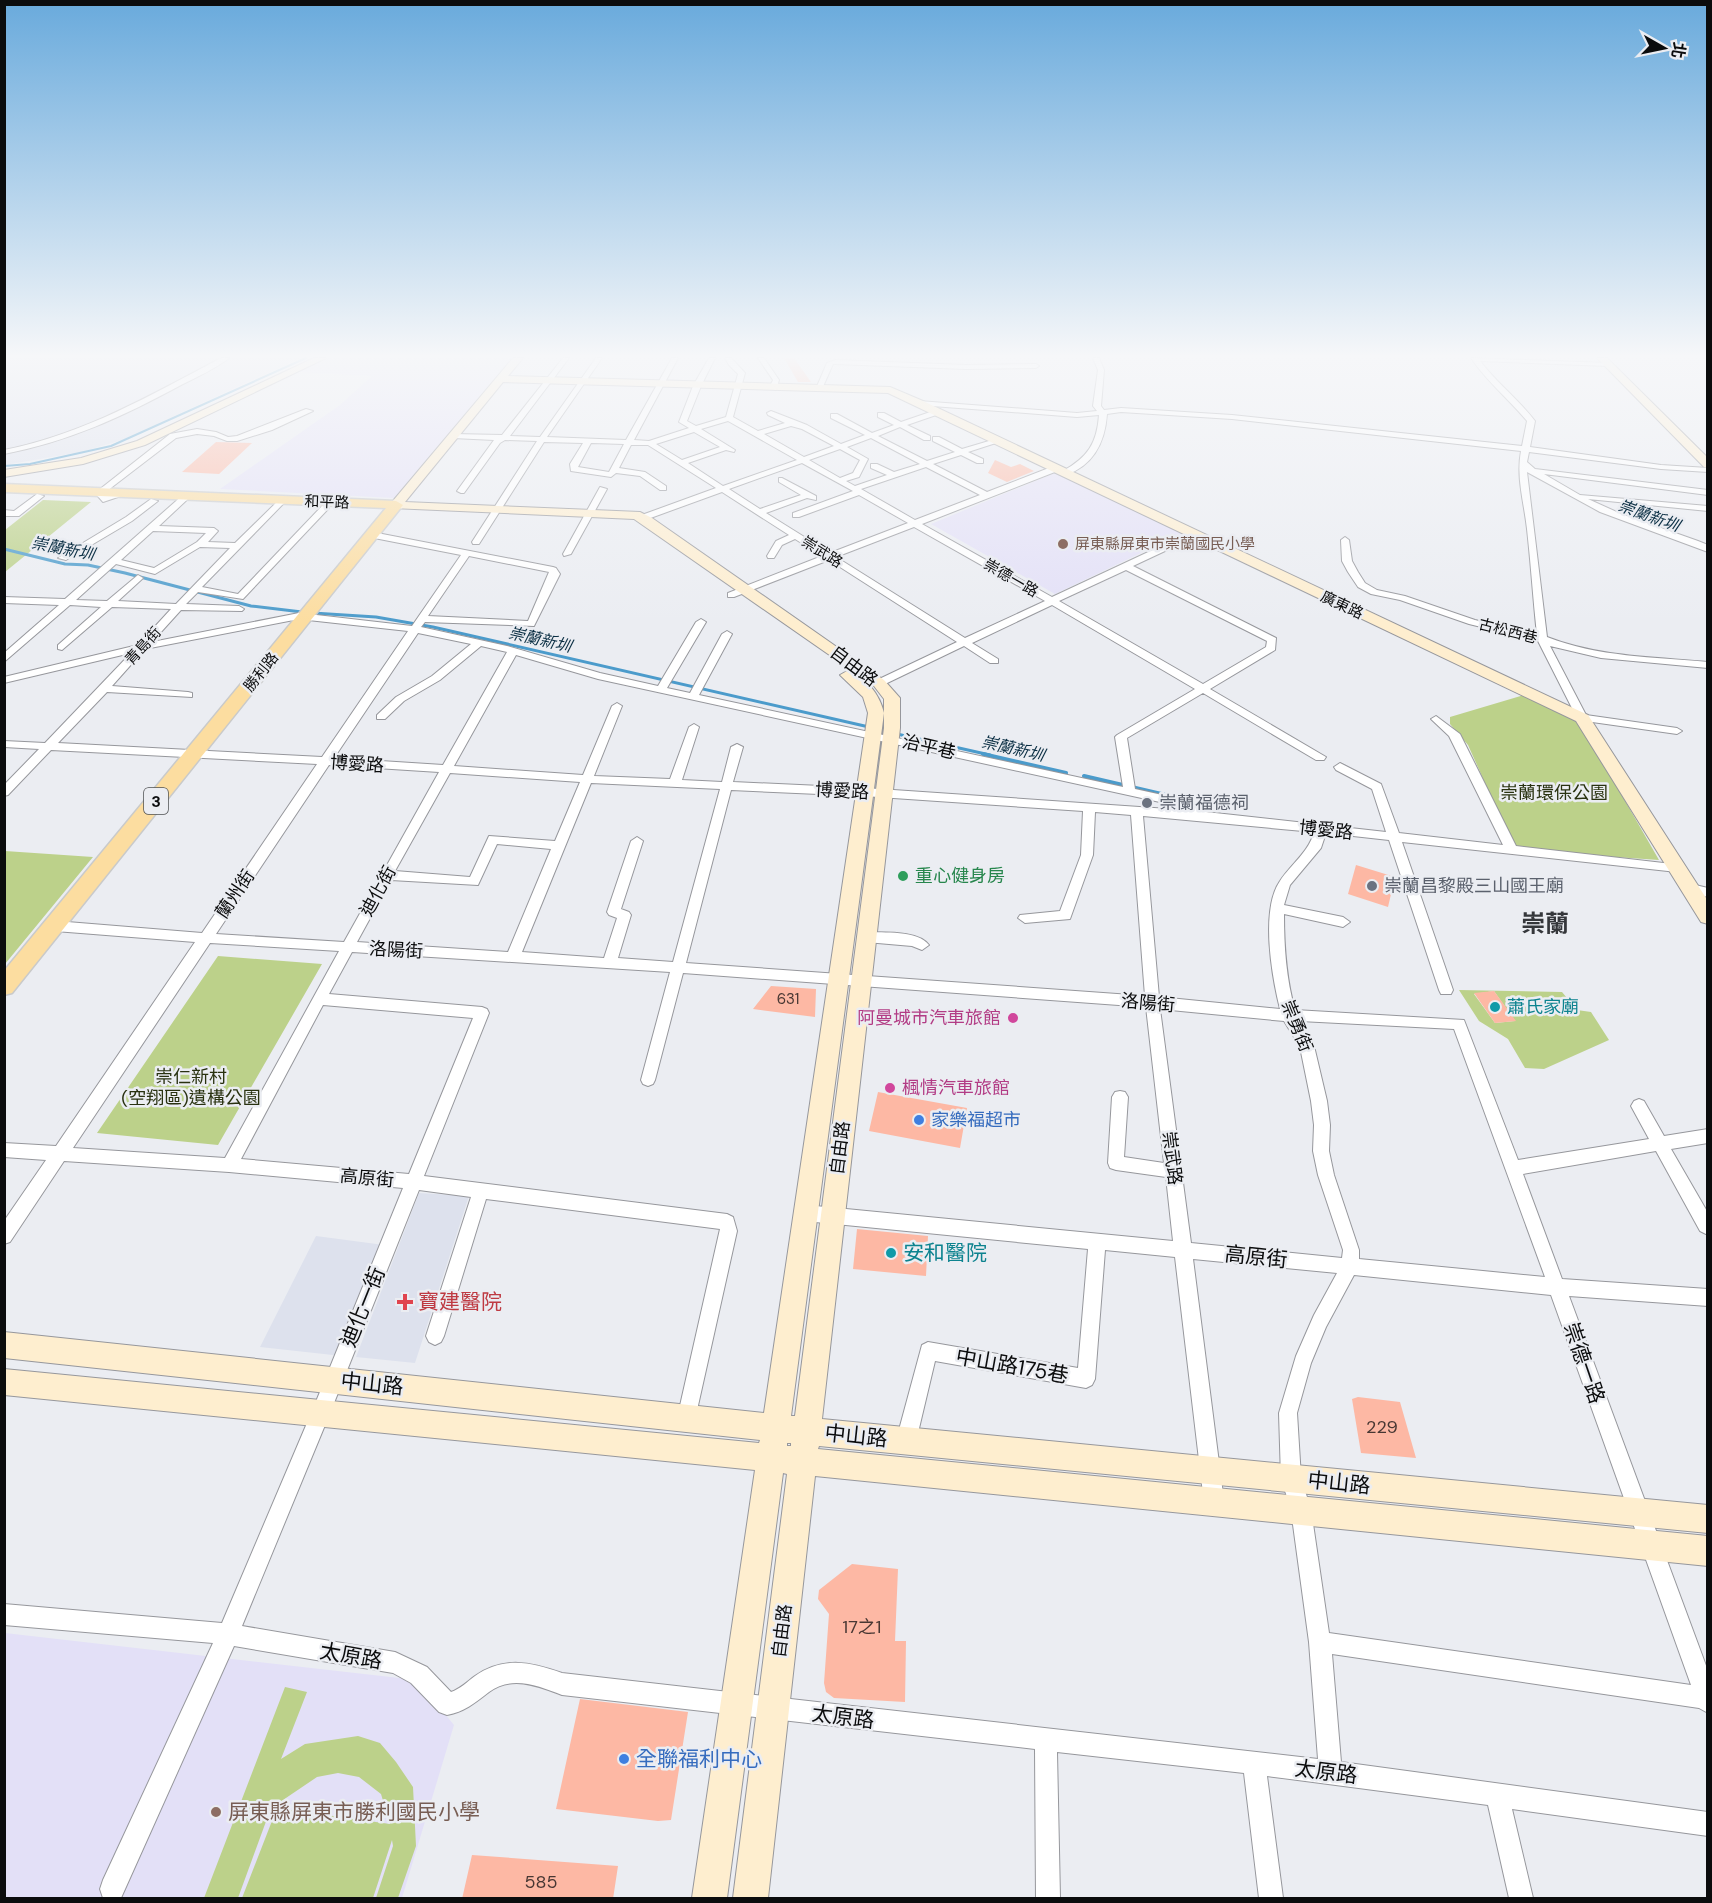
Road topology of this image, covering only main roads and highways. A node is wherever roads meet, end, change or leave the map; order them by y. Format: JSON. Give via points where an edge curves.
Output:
{"nodes":[{"id":1,"x":4,"y":488,"type":"edge"},
{"id":2,"x":4,"y":494,"type":"edge"},
{"id":3,"x":101,"y":496,"type":"junction"},
{"id":4,"x":184,"y":499,"type":"junction"},
{"id":5,"x":279,"y":503,"type":"junction"},
{"id":6,"x":394,"y":508,"type":"junction"},
{"id":7,"x":7,"y":980,"type":"edge"}],
"edges":[{"from":1,"to":3,"type":"main road","name":"和平路"},
{"from":2,"to":3,"type":"main road","name":"和平路"},
{"from":3,"to":4,"type":"main road","name":"和平路","via":[[154,501]]},
{"from":3,"to":4,"type":"main road","name":"和平路"},
{"from":4,"to":5,"type":"main road","name":"和平路"},
{"from":5,"to":6,"type":"main road","name":"和平路"},
{"from":5,"to":6,"type":"main road","name":"和平路"},
{"from":6,"to":7,"type":"main road","name":"勝利路","number":"3"}]}
